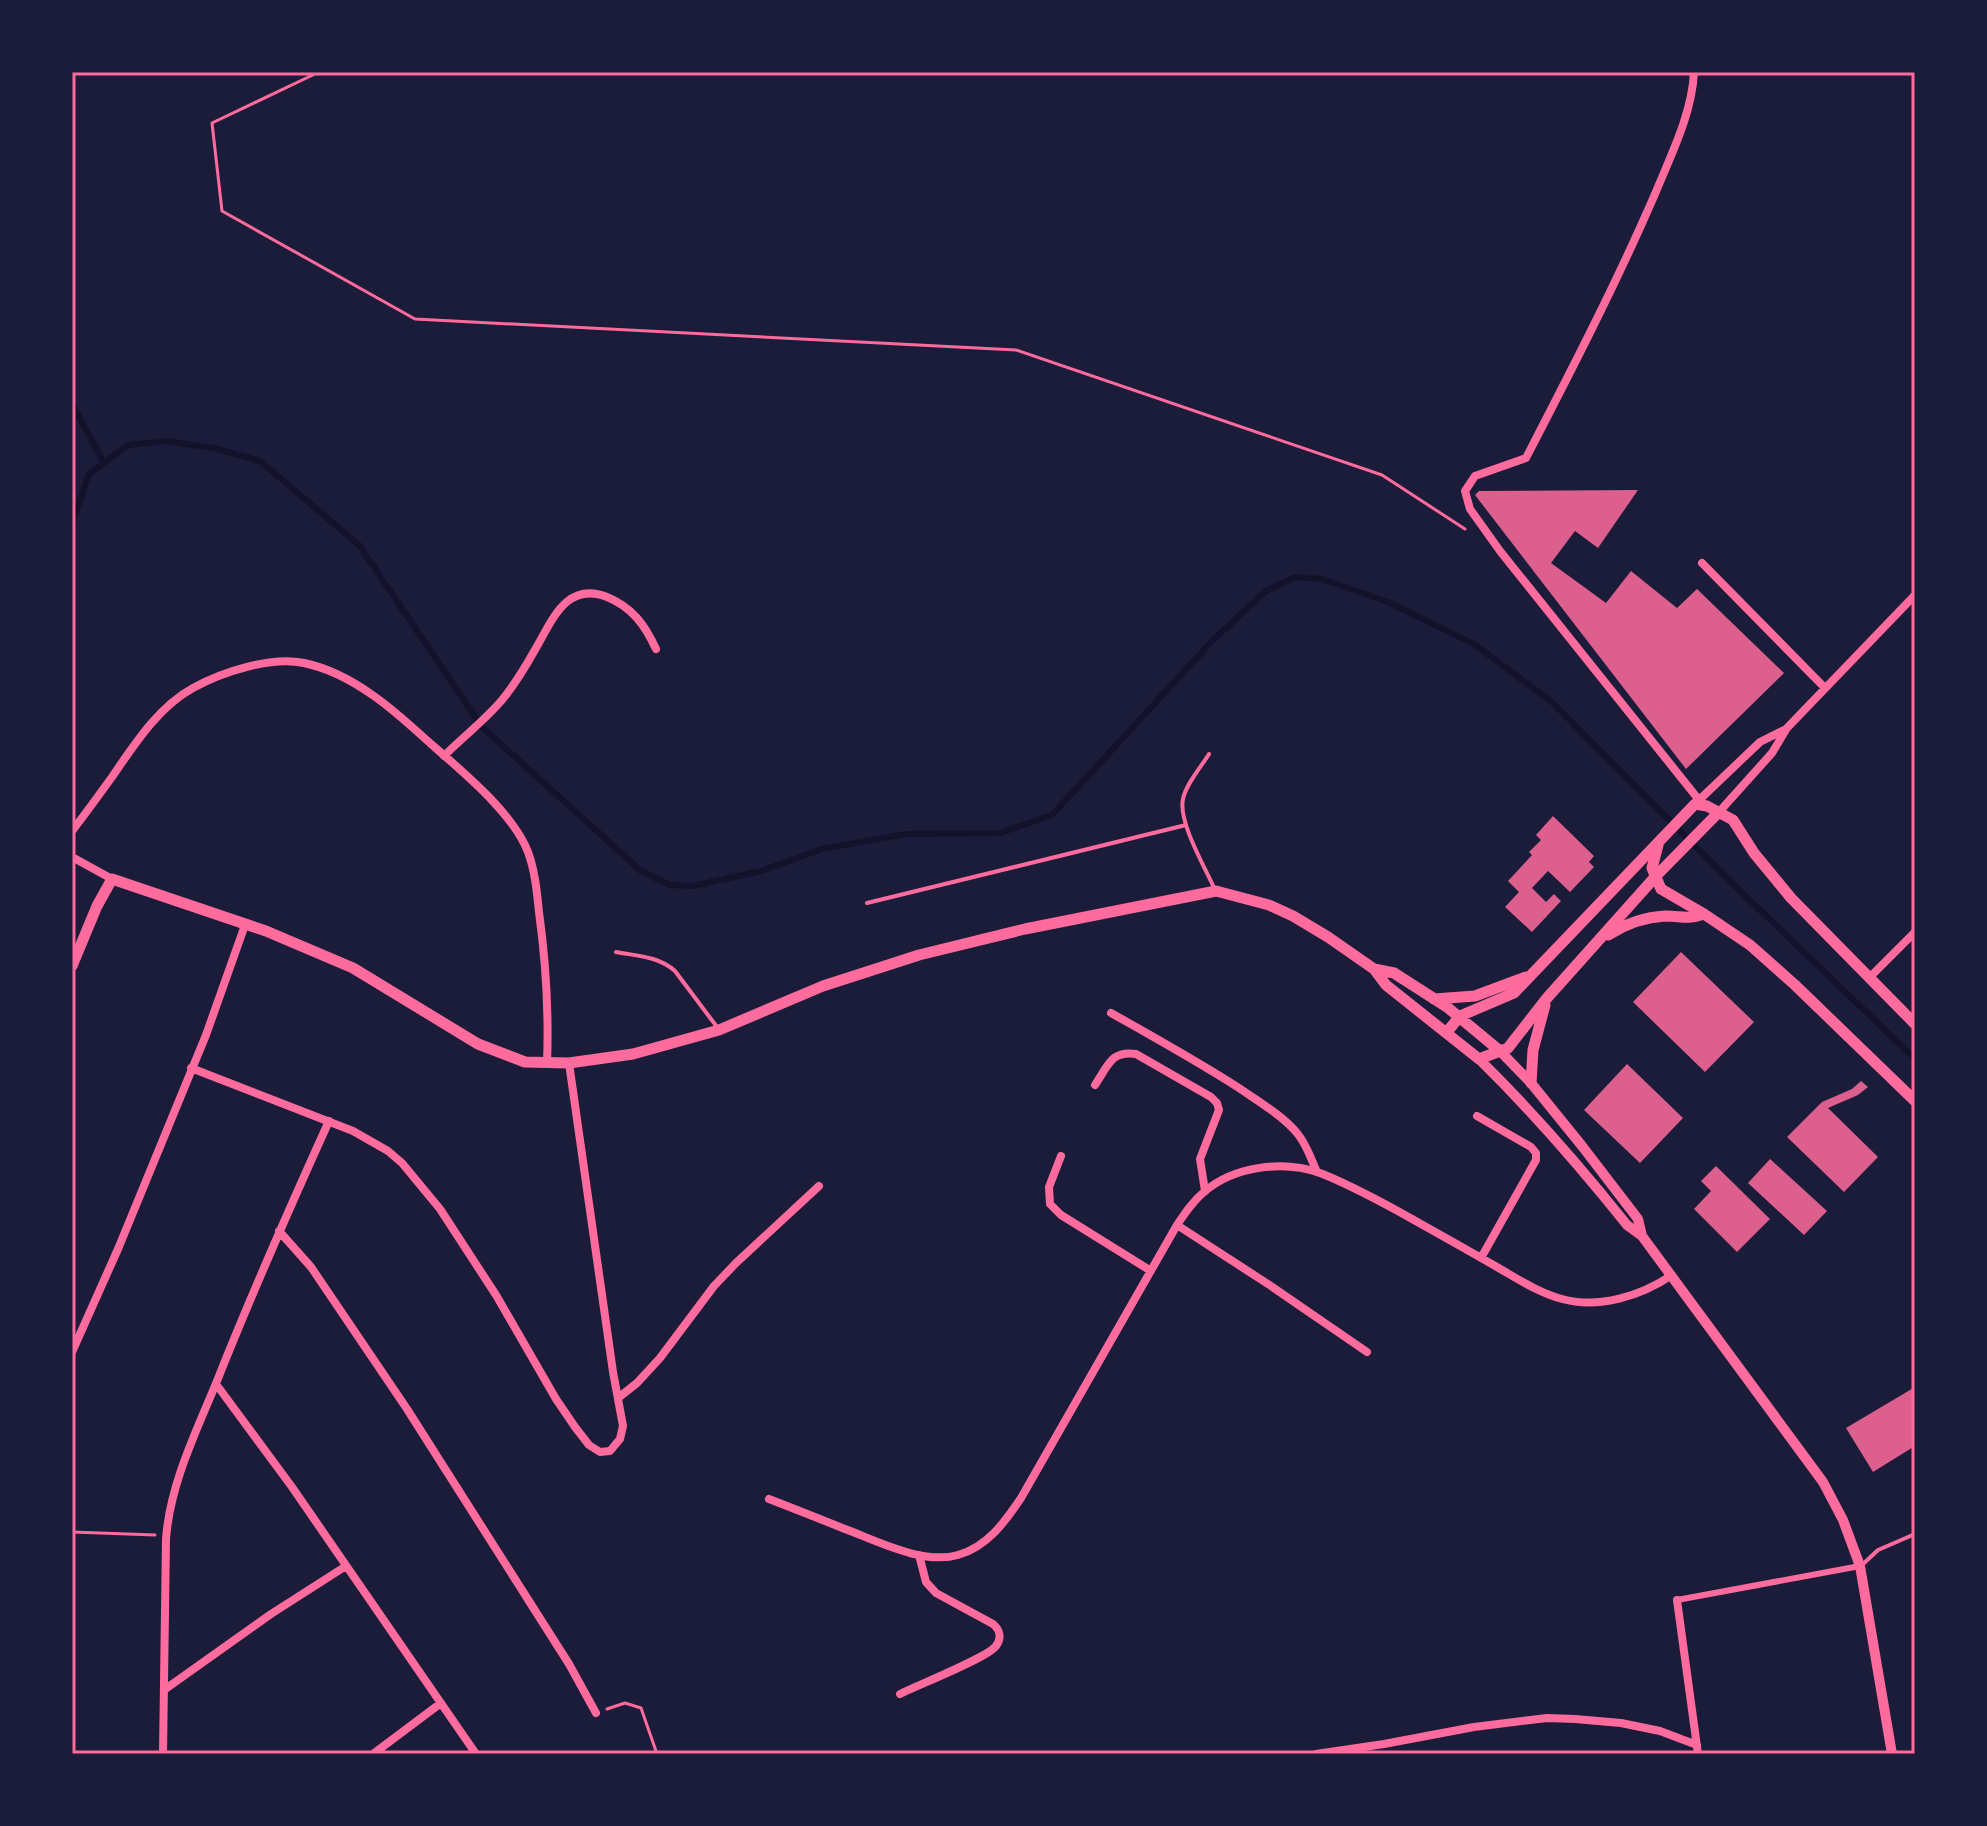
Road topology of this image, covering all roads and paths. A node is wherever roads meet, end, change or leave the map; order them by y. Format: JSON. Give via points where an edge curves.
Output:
{"nodes":[{"id":1,"x":319,"y":72,"type":"edge"},
{"id":2,"x":1694,"y":72,"type":"edge"},
{"id":3,"x":1474,"y":534,"type":"dead end"},
{"id":4,"x":1702,"y":563,"type":"dead end"},
{"id":5,"x":1915,"y":595,"type":"edge"},
{"id":6,"x":656,"y":649,"type":"dead end"},
{"id":7,"x":1825,"y":688,"type":"junction"},
{"id":8,"x":1787,"y":728,"type":"junction"},
{"id":9,"x":1209,"y":754,"type":"dead end"},
{"id":10,"x":444,"y":756,"type":"junction"},
{"id":11,"x":1696,"y":803,"type":"junction"},
{"id":12,"x":1719,"y":812,"type":"junction"},
{"id":13,"x":1186,"y":825,"type":"junction"},
{"id":14,"x":72,"y":831,"type":"edge"},
{"id":15,"x":1663,"y":838,"type":"junction"},
{"id":16,"x":72,"y":857,"type":"edge"},
{"id":17,"x":1656,"y":876,"type":"junction"},
{"id":18,"x":112,"y":879,"type":"junction"},
{"id":19,"x":1216,"y":891,"type":"junction"},
{"id":20,"x":867,"y":903,"type":"dead end"},
{"id":21,"x":1704,"y":914,"type":"junction"},
{"id":22,"x":245,"y":925,"type":"junction"},
{"id":23,"x":1915,"y":932,"type":"edge"},
{"id":24,"x":1597,"y":942,"type":"junction"},
{"id":25,"x":616,"y":952,"type":"dead end"},
{"id":26,"x":72,"y":966,"type":"edge"},
{"id":27,"x":1374,"y":969,"type":"junction"},
{"id":28,"x":1530,"y":975,"type":"junction"},
{"id":29,"x":1869,"y":978,"type":"junction"},
{"id":30,"x":1547,"y":998,"type":"junction"},
{"id":31,"x":1434,"y":999,"type":"junction"},
{"id":32,"x":1111,"y":1013,"type":"dead end"},
{"id":33,"x":1460,"y":1016,"type":"junction"},
{"id":34,"x":1915,"y":1024,"type":"edge"},
{"id":35,"x":719,"y":1030,"type":"junction"},
{"id":36,"x":1447,"y":1032,"type":"junction"},
{"id":37,"x":1500,"y":1051,"type":"junction"},
{"id":38,"x":1479,"y":1059,"type":"junction"},
{"id":39,"x":569,"y":1063,"type":"junction"},
{"id":40,"x":547,"y":1064,"type":"junction"},
{"id":41,"x":191,"y":1068,"type":"junction"},
{"id":42,"x":1531,"y":1083,"type":"junction"},
{"id":43,"x":1095,"y":1085,"type":"dead end"},
{"id":44,"x":1915,"y":1101,"type":"edge"},
{"id":45,"x":1477,"y":1116,"type":"dead end"},
{"id":46,"x":329,"y":1121,"type":"junction"},
{"id":47,"x":1061,"y":1156,"type":"dead end"},
{"id":48,"x":1317,"y":1172,"type":"junction"},
{"id":49,"x":819,"y":1186,"type":"dead end"},
{"id":50,"x":1205,"y":1191,"type":"junction"},
{"id":51,"x":1177,"y":1225,"type":"junction"},
{"id":52,"x":279,"y":1231,"type":"junction"},
{"id":53,"x":1642,"y":1236,"type":"junction"},
{"id":54,"x":1481,"y":1258,"type":"junction"},
{"id":55,"x":1151,"y":1271,"type":"junction"},
{"id":56,"x":1672,"y":1275,"type":"junction"},
{"id":57,"x":72,"y":1352,"type":"edge"},
{"id":58,"x":1367,"y":1352,"type":"dead end"},
{"id":59,"x":216,"y":1384,"type":"junction"},
{"id":60,"x":618,"y":1398,"type":"junction"},
{"id":61,"x":769,"y":1499,"type":"dead end"},
{"id":62,"x":72,"y":1532,"type":"edge"},
{"id":63,"x":1915,"y":1534,"type":"edge"},
{"id":64,"x":166,"y":1539,"type":"junction"},
{"id":65,"x":919,"y":1555,"type":"junction"},
{"id":66,"x":346,"y":1566,"type":"junction"},
{"id":67,"x":1860,"y":1566,"type":"junction"},
{"id":68,"x":1677,"y":1600,"type":"joint"},
{"id":69,"x":164,"y":1690,"type":"junction"},
{"id":70,"x":900,"y":1694,"type":"dead end"},
{"id":71,"x":441,"y":1703,"type":"junction"},
{"id":72,"x":596,"y":1713,"type":"joint"},
{"id":73,"x":1697,"y":1750,"type":"edge"},
{"id":74,"x":163,"y":1754,"type":"edge"},
{"id":75,"x":373,"y":1754,"type":"edge"},
{"id":76,"x":476,"y":1754,"type":"edge"},
{"id":77,"x":657,"y":1754,"type":"edge"},
{"id":78,"x":1316,"y":1754,"type":"edge"},
{"id":79,"x":1892,"y":1754,"type":"edge"}],
"edges":[{"from":1,"to":3,"type":"path","via":[[212,123],[222,211],[415,319],[1016,350],[1382,475]]},
{"from":2,"to":11,"type":"street","via":[[1677,142],[1641,226],[1526,458],[1475,476],[1465,491],[1470,509],[1500,551]]},
{"from":4,"to":7,"type":"street"},
{"from":5,"to":7,"type":"street"},
{"from":6,"to":10,"type":"street","via":[[647,630],[617,601],[600,594],[568,600],[502,700]]},
{"from":7,"to":8,"type":"street"},
{"from":8,"to":11,"type":"street","via":[[1760,742]]},
{"from":8,"to":12,"type":"street","via":[[1772,753]]},
{"from":9,"to":13,"type":"lane","via":[[1184,796]]},
{"from":10,"to":14,"type":"street","via":[[354,683],[303,663],[280,661],[218,676],[168,706]]},
{"from":10,"to":40,"type":"street","via":[[505,816],[530,859],[547,981]]},
{"from":11,"to":12,"type":"main road"},
{"from":11,"to":15,"type":"main road"},
{"from":12,"to":17,"type":"main road"},
{"from":12,"to":29,"type":"main road","via":[[1733,820],[1791,898]]},
{"from":13,"to":19,"type":"lane"},
{"from":13,"to":20,"type":"lane"},
{"from":15,"to":17,"type":"main road","via":[[1653,861]]},
{"from":15,"to":28,"type":"main road"},
{"from":16,"to":18,"type":"street"},
{"from":17,"to":21,"type":"main road","via":[[1661,889]]},
{"from":17,"to":24,"type":"main road"},
{"from":18,"to":22,"type":"main road"},
{"from":18,"to":26,"type":"main road"},
{"from":19,"to":27,"type":"main road","via":[[1293,916]]},
{"from":19,"to":35,"type":"main road","via":[[919,955],[823,986]]},
{"from":21,"to":24,"type":"main road","via":[[1646,919]]},
{"from":21,"to":44,"type":"main road","via":[[1750,945]]},
{"from":22,"to":40,"type":"main road","via":[[353,968],[478,1044],[525,1062]]},
{"from":22,"to":41,"type":"street"},
{"from":23,"to":29,"type":"street"},
{"from":24,"to":30,"type":"main road"},
{"from":25,"to":35,"type":"lane","via":[[668,964]]},
{"from":27,"to":31,"type":"main road","via":[[1394,973]]},
{"from":27,"to":36,"type":"main road","via":[[1386,985]]},
{"from":28,"to":31,"type":"main road","via":[[1475,996]]},
{"from":28,"to":33,"type":"main road","via":[[1514,993]]},
{"from":29,"to":34,"type":"main road"},
{"from":30,"to":37,"type":"main road","via":[[1516,1039]]},
{"from":30,"to":42,"type":"main road","via":[[1533,1050]]},
{"from":31,"to":33,"type":"main road"},
{"from":32,"to":48,"type":"street","via":[[1214,1072],[1288,1123]]},
{"from":33,"to":36,"type":"main road"},
{"from":33,"to":37,"type":"main road"},
{"from":35,"to":39,"type":"main road","via":[[633,1054]]},
{"from":36,"to":38,"type":"main road"},
{"from":37,"to":38,"type":"main road"},
{"from":37,"to":42,"type":"street"},
{"from":38,"to":53,"type":"street"},
{"from":39,"to":40,"type":"main road"},
{"from":39,"to":60,"type":"street"},
{"from":41,"to":46,"type":"street"},
{"from":41,"to":57,"type":"street"},
{"from":42,"to":53,"type":"street","via":[[1638,1219]]},
{"from":43,"to":50,"type":"street","via":[[1115,1055],[1124,1052],[1211,1097],[1219,1110],[1200,1159]]},
{"from":45,"to":54,"type":"street","via":[[1536,1153]]},
{"from":46,"to":52,"type":"street"},
{"from":46,"to":60,"type":"street","via":[[388,1151],[417,1180],[496,1295],[556,1399],[600,1452],[610,1451],[620,1439]]},
{"from":47,"to":55,"type":"street","via":[[1049,1187],[1050,1204]]},
{"from":48,"to":50,"type":"street","via":[[1253,1169]]},
{"from":48,"to":54,"type":"street"},
{"from":49,"to":60,"type":"street","via":[[714,1286],[660,1358]]},
{"from":50,"to":51,"type":"street"},
{"from":51,"to":55,"type":"street"},
{"from":51,"to":58,"type":"street"},
{"from":52,"to":59,"type":"street"},
{"from":52,"to":72,"type":"street","via":[[311,1267],[407,1409]]},
{"from":53,"to":56,"type":"street"},
{"from":54,"to":56,"type":"street","via":[[1538,1291],[1585,1303],[1629,1296]]},
{"from":55,"to":65,"type":"street","via":[[1008,1519],[958,1555]]},
{"from":56,"to":67,"type":"street","via":[[1823,1482]]},
{"from":59,"to":64,"type":"street","via":[[177,1483]]},
{"from":59,"to":66,"type":"street"},
{"from":61,"to":65,"type":"street"},
{"from":62,"to":64,"type":"path"},
{"from":63,"to":67,"type":"lane","via":[[1878,1550]]},
{"from":64,"to":69,"type":"street"},
{"from":65,"to":70,"type":"street","via":[[926,1582],[936,1593],[993,1624],[1000,1637],[985,1654]]},
{"from":66,"to":69,"type":"street"},
{"from":66,"to":71,"type":"street"},
{"from":67,"to":68,"type":"street"},
{"from":67,"to":79,"type":"street"},
{"from":68,"to":73,"type":"street"},
{"from":69,"to":74,"type":"street"},
{"from":71,"to":75,"type":"street"},
{"from":71,"to":76,"type":"street"},
{"from":72,"to":77,"type":"path","via":[[625,1703],[641,1708]]},
{"from":73,"to":78,"type":"street","via":[[1660,1731],[1547,1718]]}]}
